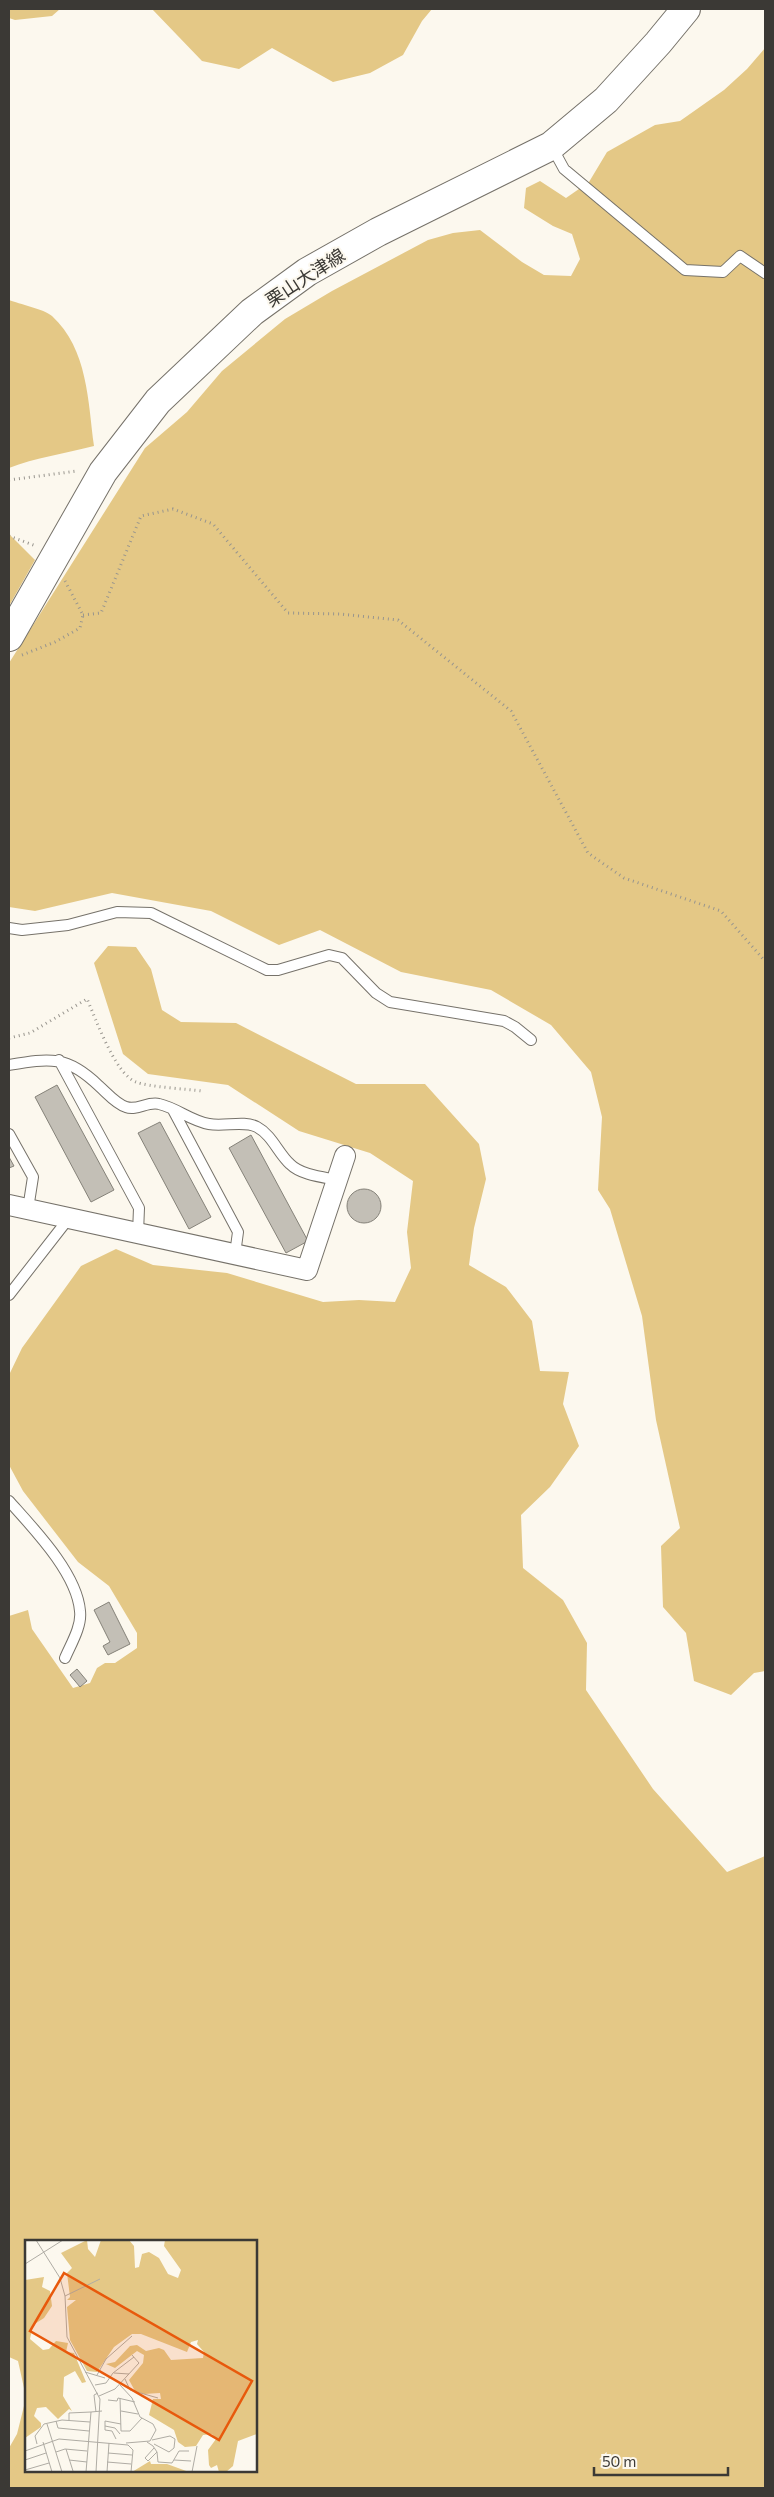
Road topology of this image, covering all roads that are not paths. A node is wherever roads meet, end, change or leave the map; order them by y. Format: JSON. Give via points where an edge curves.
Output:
{"nodes":[{"id":1,"x":686,"y":9,"type":"edge"},
{"id":2,"x":551,"y":146,"type":"junction"},
{"id":3,"x":765,"y":273,"type":"edge"},
{"id":4,"x":13,"y":646,"type":"edge"},
{"id":5,"x":9,"y":928,"type":"edge"},
{"id":6,"x":531,"y":1040,"type":"dead end"},
{"id":7,"x":59,"y":1060,"type":"junction"},
{"id":8,"x":9,"y":1065,"type":"edge"},
{"id":9,"x":173,"y":1110,"type":"junction"},
{"id":10,"x":9,"y":1134,"type":"edge"},
{"id":11,"x":345,"y":1156,"type":"dead end"},
{"id":12,"x":336,"y":1180,"type":"junction"},
{"id":13,"x":18,"y":1207,"type":"edge"},
{"id":14,"x":69,"y":1218,"type":"junction"},
{"id":15,"x":138,"y":1233,"type":"junction"},
{"id":16,"x":235,"y":1254,"type":"junction"},
{"id":17,"x":9,"y":1294,"type":"edge"},
{"id":18,"x":9,"y":1501,"type":"edge"},
{"id":19,"x":65,"y":1658,"type":"dead end"}],
"edges":[{"from":1,"to":2,"type":"main road","name":"栗山大津線","via":[[606,100]]},
{"from":2,"to":3,"type":"lane","via":[[564,169],[685,270],[723,272],[740,256]]},
{"from":2,"to":4,"type":"main road","name":"栗山大津線","via":[[378,232],[306,272],[252,312],[158,401],[103,472],[52,562]]},
{"from":5,"to":6,"type":"lane","via":[[22,930],[68,925],[117,912],[151,913],[267,970],[278,970],[329,955],[342,958],[376,993],[390,1002],[504,1021]]},
{"from":7,"to":8,"type":"lane"},
{"from":7,"to":9,"type":"lane","via":[[91,1078],[126,1108],[159,1104]]},
{"from":7,"to":15,"type":"lane","via":[[139,1208]]},
{"from":9,"to":12,"type":"lane","via":[[210,1124],[257,1127],[291,1166]]},
{"from":9,"to":16,"type":"lane","via":[[238,1232]]},
{"from":10,"to":13,"type":"lane","via":[[33,1177]]},
{"from":11,"to":12,"type":"street"},
{"from":12,"to":16,"type":"street","via":[[307,1270]]},
{"from":13,"to":14,"type":"street"},
{"from":14,"to":15,"type":"street"},
{"from":14,"to":17,"type":"lane"},
{"from":15,"to":16,"type":"street"},
{"from":18,"to":19,"type":"lane","via":[[49,1545],[76,1591],[81,1611],[79,1624]]}]}
